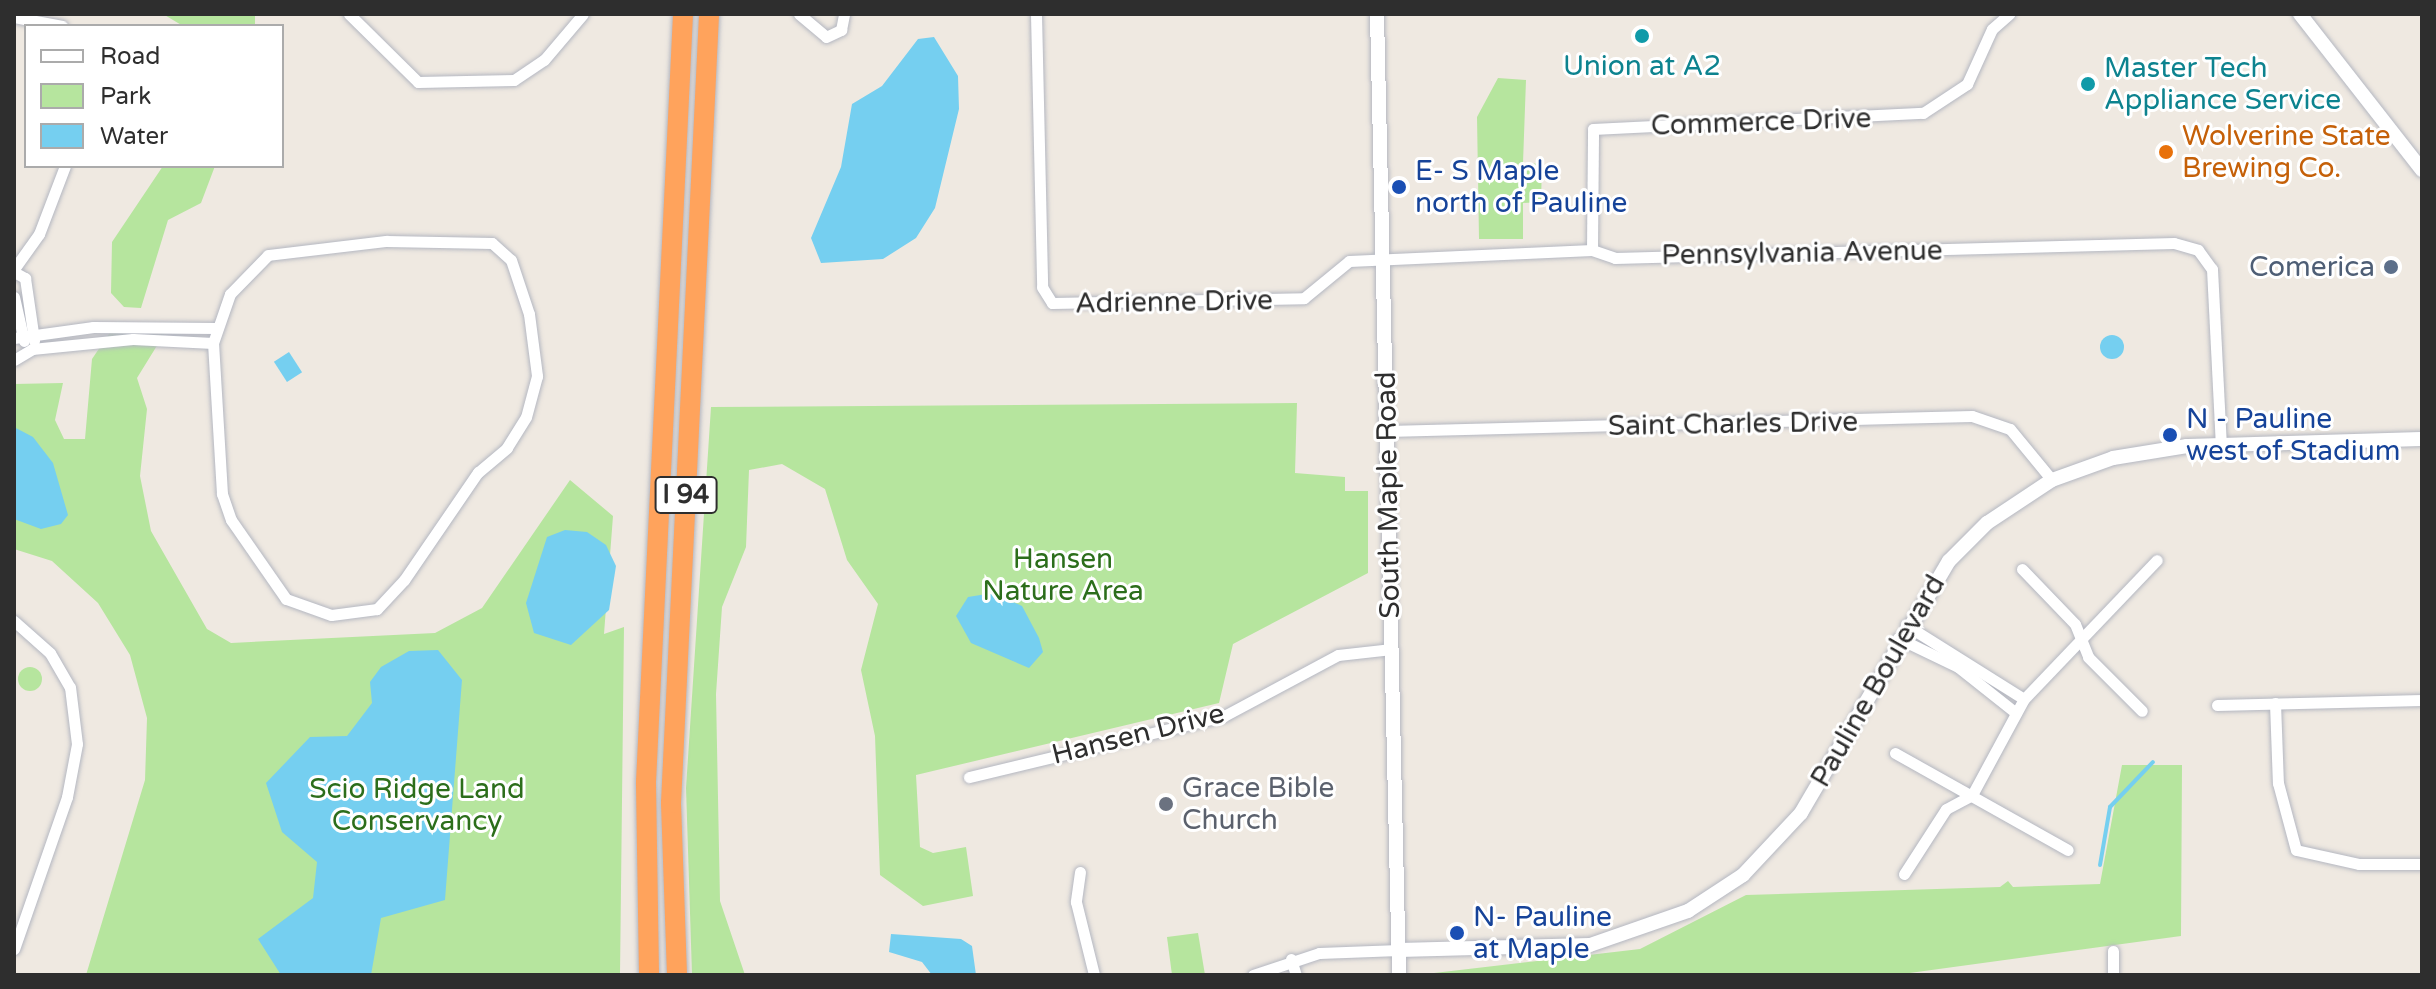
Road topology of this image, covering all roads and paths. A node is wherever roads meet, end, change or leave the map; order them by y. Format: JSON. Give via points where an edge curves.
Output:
{"nodes":[{"id":1,"x":349,"y":14,"type":"edge"},
{"id":2,"x":583,"y":14,"type":"edge"},
{"id":3,"x":683,"y":14,"type":"edge"},
{"id":4,"x":709,"y":14,"type":"edge"},
{"id":5,"x":799,"y":14,"type":"edge"},
{"id":6,"x":844,"y":14,"type":"edge"},
{"id":7,"x":1036,"y":14,"type":"edge"},
{"id":8,"x":1377,"y":14,"type":"edge"},
{"id":9,"x":2300,"y":14,"type":"edge"},
{"id":10,"x":14,"y":17,"type":"edge"},
{"id":11,"x":2005,"y":17,"type":"edge"},
{"id":12,"x":51,"y":24,"type":"edge"},
{"id":13,"x":64,"y":168,"type":"edge"},
{"id":14,"x":2422,"y":170,"type":"edge"},
{"id":15,"x":1592,"y":250,"type":"junction"},
{"id":16,"x":1382,"y":260,"type":"junction"},
{"id":17,"x":14,"y":270,"type":"edge"},
{"id":18,"x":14,"y":297,"type":"edge"},
{"id":19,"x":134,"y":326,"type":"junction"},
{"id":20,"x":216,"y":328,"type":"junction"},
{"id":21,"x":35,"y":335,"type":"junction"},
{"id":22,"x":17,"y":338,"type":"edge"},
{"id":23,"x":133,"y":339,"type":"junction"},
{"id":24,"x":213,"y":343,"type":"junction"},
{"id":25,"x":32,"y":349,"type":"junction"},
{"id":26,"x":14,"y":360,"type":"edge"},
{"id":27,"x":1387,"y":431,"type":"junction"},
{"id":28,"x":2422,"y":439,"type":"edge"},
{"id":29,"x":2221,"y":446,"type":"junction"},
{"id":30,"x":2052,"y":480,"type":"junction"},
{"id":31,"x":2157,"y":560,"type":"dead end"},
{"id":32,"x":2022,"y":569,"type":"dead end"},
{"id":33,"x":14,"y":621,"type":"edge"},
{"id":34,"x":1902,"y":632,"type":"junction"},
{"id":35,"x":2081,"y":641,"type":"junction"},
{"id":36,"x":1392,"y":649,"type":"junction"},
{"id":37,"x":2024,"y":699,"type":"junction"},
{"id":38,"x":2422,"y":700,"type":"edge"},
{"id":39,"x":2275,"y":703,"type":"junction"},
{"id":40,"x":2217,"y":705,"type":"dead end"},
{"id":41,"x":2142,"y":711,"type":"dead end"},
{"id":42,"x":2016,"y":713,"type":"junction"},
{"id":43,"x":1895,"y":753,"type":"dead end"},
{"id":44,"x":969,"y":777,"type":"dead end"},
{"id":45,"x":1972,"y":795,"type":"junction"},
{"id":46,"x":2068,"y":850,"type":"dead end"},
{"id":47,"x":2422,"y":864,"type":"edge"},
{"id":48,"x":1080,"y":872,"type":"dead end"},
{"id":49,"x":1904,"y":874,"type":"dead end"},
{"id":50,"x":14,"y":949,"type":"edge"},
{"id":51,"x":1399,"y":950,"type":"junction"},
{"id":52,"x":2113,"y":951,"type":"dead end"},
{"id":53,"x":1291,"y":959,"type":"junction"},
{"id":54,"x":649,"y":975,"type":"edge"},
{"id":55,"x":677,"y":975,"type":"edge"},
{"id":56,"x":1094,"y":975,"type":"edge"},
{"id":57,"x":1253,"y":975,"type":"edge"},
{"id":58,"x":1296,"y":975,"type":"edge"},
{"id":59,"x":1399,"y":975,"type":"edge"},
{"id":60,"x":2113,"y":975,"type":"edge"}],
"edges":[{"from":1,"to":2,"type":"street","via":[[418,82],[514,80],[544,60]]},
{"from":3,"to":54,"type":"highway","number":"I 94","via":[[646,782]]},
{"from":4,"to":55,"type":"highway","number":"I 94","via":[[671,803]]},
{"from":5,"to":6,"type":"street","via":[[826,37],[841,30]]},
{"from":7,"to":16,"type":"street","name":"Adrienne Drive","via":[[1046,300],[1304,298],[1341,263]]},
{"from":8,"to":16,"type":"street","name":"South Maple Road"},
{"from":9,"to":14,"type":"street"},
{"from":10,"to":12,"type":"street"},
{"from":11,"to":15,"type":"street","name":"Commerce Drive","via":[[1967,84],[1923,113],[1593,129]]},
{"from":13,"to":17,"type":"street","via":[[39,234]]},
{"from":15,"to":16,"type":"street","name":"Pennsylvania Avenue"},
{"from":15,"to":29,"type":"street","name":"Pennsylvania Avenue","via":[[1615,258],[2174,243],[2198,250],[2212,269]]},
{"from":16,"to":27,"type":"street","name":"South Maple Road"},
{"from":17,"to":21,"type":"street","via":[[25,278]]},
{"from":18,"to":22,"type":"street"},
{"from":19,"to":20,"type":"street"},
{"from":19,"to":21,"type":"street"},
{"from":19,"to":23,"type":"street"},
{"from":20,"to":24,"type":"street"},
{"from":20,"to":24,"type":"street","via":[[230,294],[268,255],[312,245],[492,243],[521,276],[537,376],[526,417],[507,448],[478,472],[404,580],[377,609],[331,615],[286,599],[231,520],[222,494]]},
{"from":21,"to":22,"type":"street"},
{"from":21,"to":25,"type":"street"},
{"from":22,"to":25,"type":"street"},
{"from":23,"to":24,"type":"street"},
{"from":23,"to":25,"type":"street"},
{"from":25,"to":26,"type":"street"},
{"from":27,"to":30,"type":"street","name":"Saint Charles Drive","via":[[1972,416],[2018,436]]},
{"from":27,"to":36,"type":"street","name":"South Maple Road"},
{"from":28,"to":29,"type":"street","name":"Pauline Boulevard"},
{"from":29,"to":30,"type":"street","name":"Pauline Boulevard","via":[[2134,454]]},
{"from":30,"to":34,"type":"street","name":"Pauline Boulevard","via":[[1966,542]]},
{"from":31,"to":35,"type":"street"},
{"from":32,"to":35,"type":"street","via":[[2075,624]]},
{"from":33,"to":50,"type":"street","via":[[50,653],[70,687],[77,744],[67,797]]},
{"from":34,"to":37,"type":"street"},
{"from":34,"to":42,"type":"street"},
{"from":34,"to":51,"type":"street","name":"Pauline Boulevard","via":[[1801,813],[1743,875],[1688,911],[1590,945]]},
{"from":35,"to":37,"type":"street"},
{"from":35,"to":41,"type":"street"},
{"from":36,"to":44,"type":"street","name":"Hansen Drive","via":[[1338,655],[1224,716]]},
{"from":36,"to":51,"type":"street","name":"South Maple Road"},
{"from":37,"to":42,"type":"street"},
{"from":38,"to":39,"type":"street"},
{"from":39,"to":40,"type":"street"},
{"from":39,"to":47,"type":"street","via":[[2278,783],[2296,850],[2359,864]]},
{"from":42,"to":45,"type":"street"},
{"from":43,"to":45,"type":"street"},
{"from":45,"to":46,"type":"street"},
{"from":45,"to":49,"type":"street","via":[[1946,809]]},
{"from":48,"to":56,"type":"street","via":[[1076,902]]},
{"from":51,"to":53,"type":"street"},
{"from":51,"to":59,"type":"street","name":"South Maple Road"},
{"from":52,"to":60,"type":"street"},
{"from":53,"to":57,"type":"street"},
{"from":53,"to":58,"type":"street"}]}
